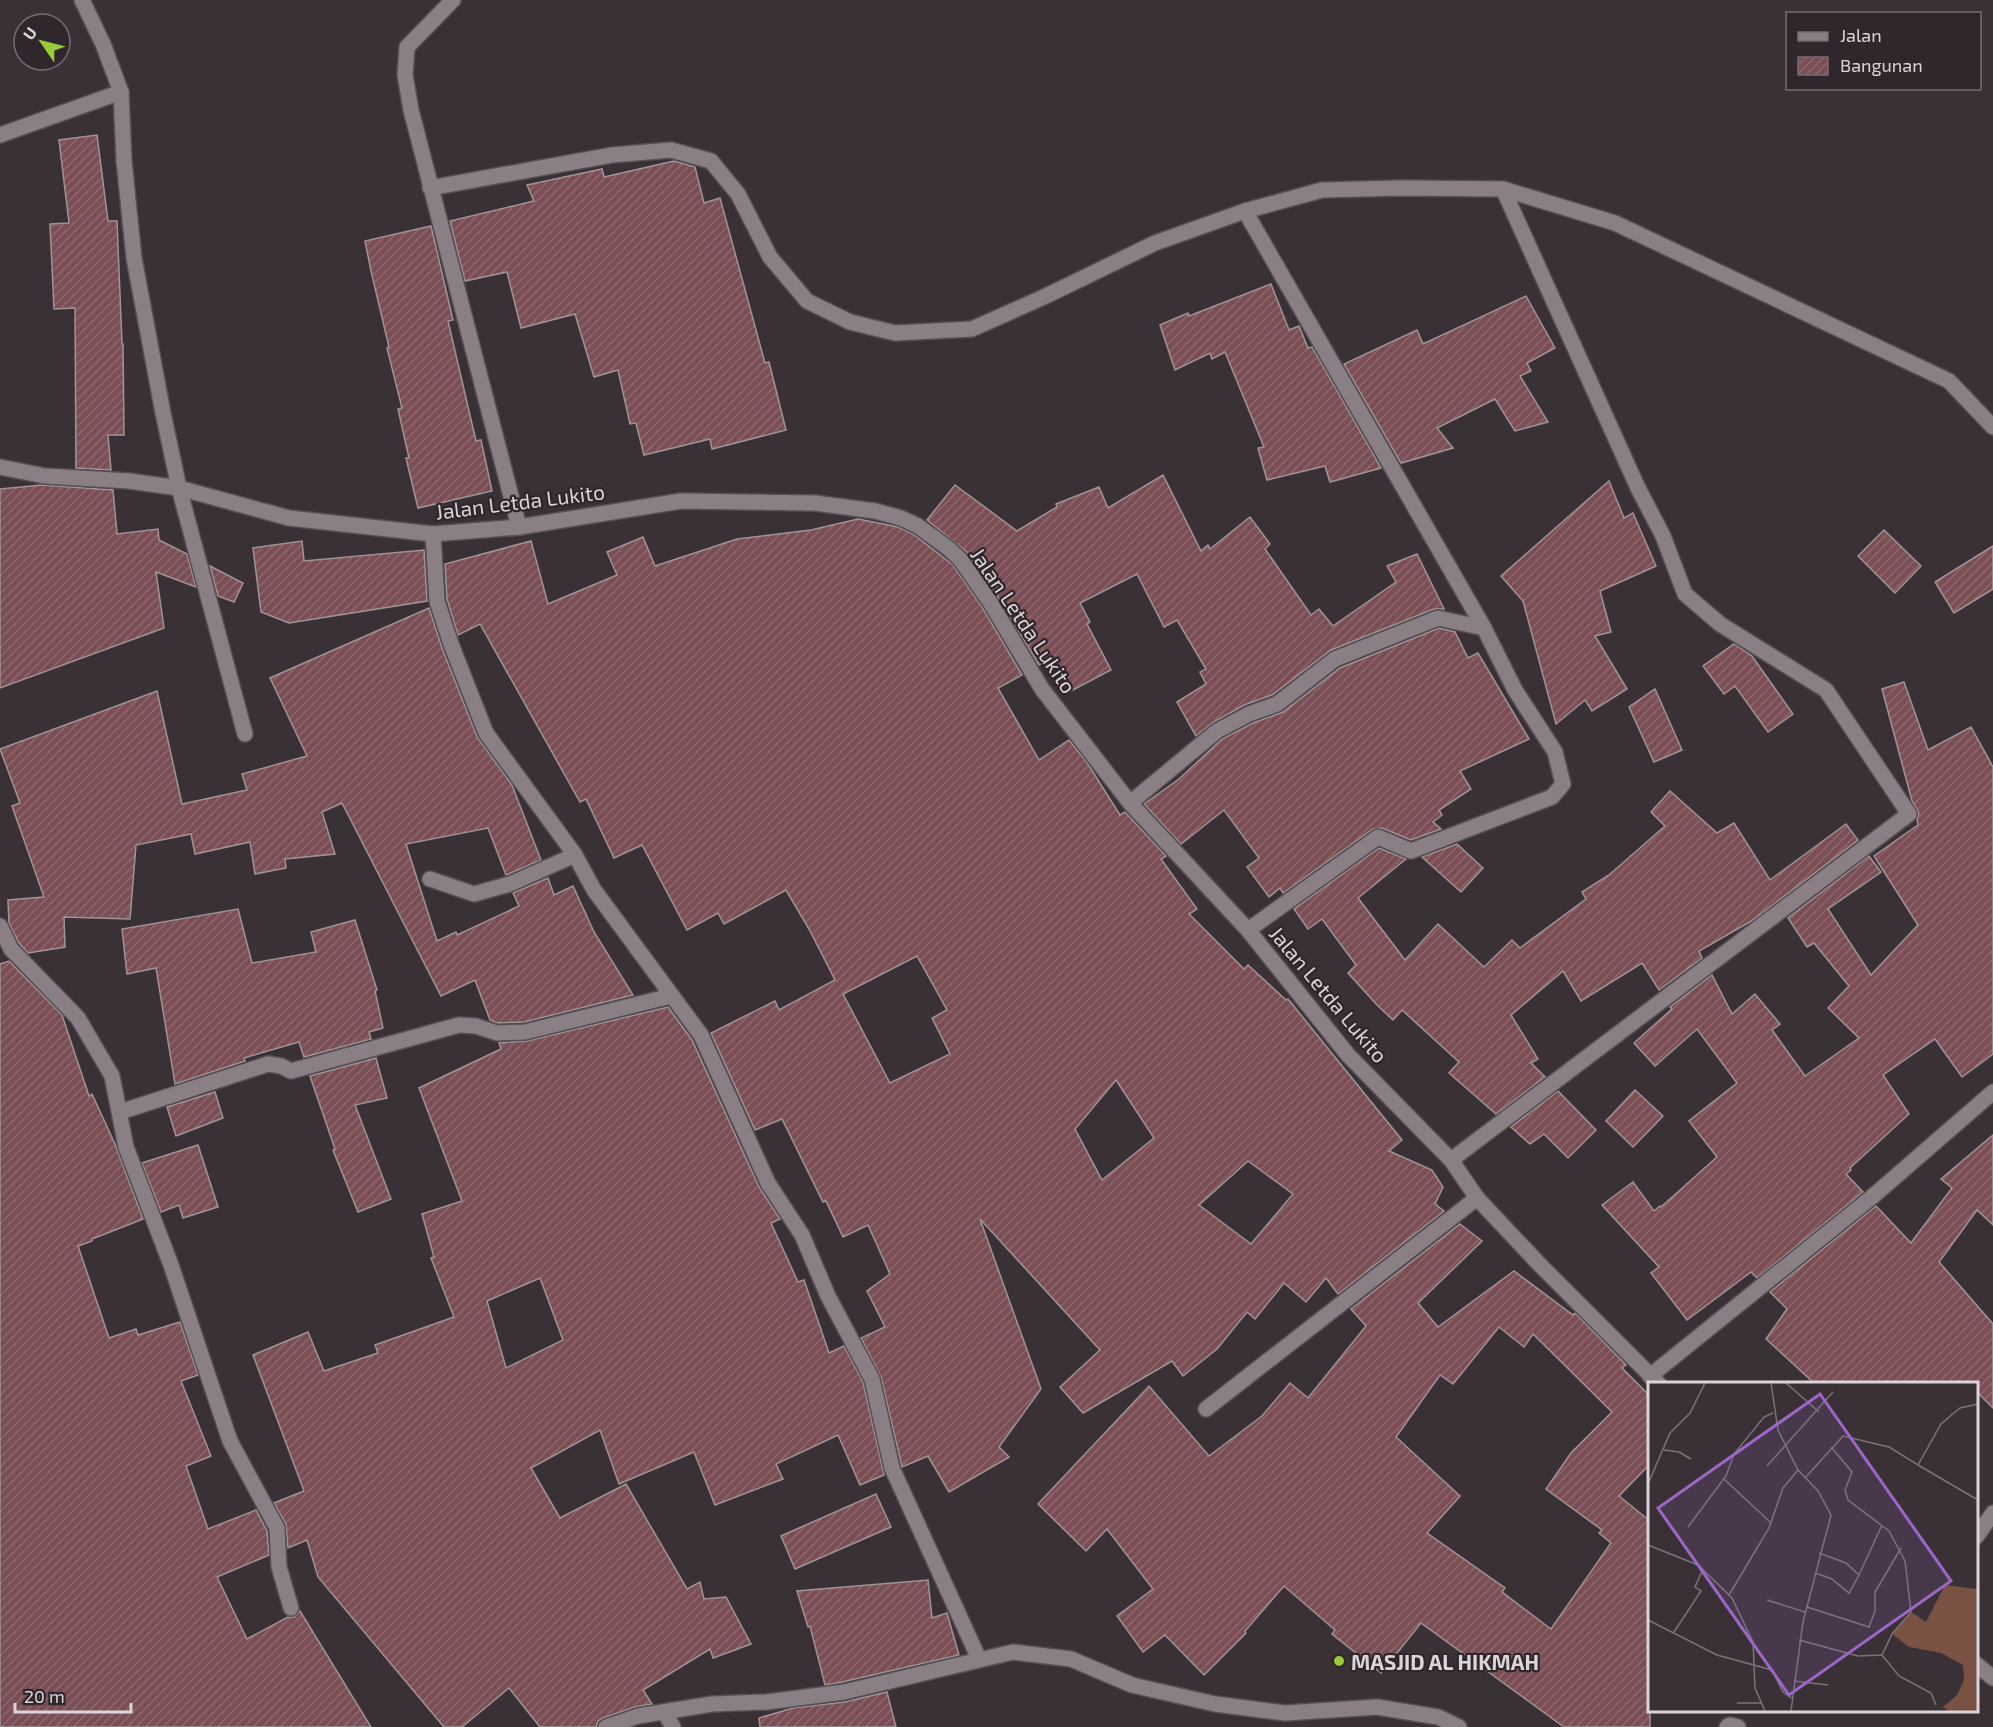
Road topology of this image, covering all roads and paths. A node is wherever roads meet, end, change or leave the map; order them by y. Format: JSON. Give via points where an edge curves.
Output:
{"nodes":[{"id":1,"x":82,"y":0,"type":"edge"},
{"id":2,"x":453,"y":0,"type":"edge"},
{"id":3,"x":120,"y":92,"type":"junction"},
{"id":4,"x":0,"y":135,"type":"edge"},
{"id":5,"x":430,"y":188,"type":"junction"},
{"id":6,"x":1503,"y":189,"type":"junction"},
{"id":7,"x":1245,"y":211,"type":"junction"},
{"id":8,"x":1993,"y":427,"type":"edge"},
{"id":9,"x":0,"y":467,"type":"edge"},
{"id":10,"x":179,"y":488,"type":"junction"},
{"id":11,"x":519,"y":527,"type":"junction"},
{"id":12,"x":433,"y":534,"type":"junction"},
{"id":13,"x":1484,"y":628,"type":"junction"},
{"id":14,"x":245,"y":734,"type":"dead end"},
{"id":15,"x":1130,"y":802,"type":"junction"},
{"id":16,"x":575,"y":855,"type":"junction"},
{"id":17,"x":430,"y":879,"type":"dead end"},
{"id":18,"x":0,"y":926,"type":"edge"},
{"id":19,"x":1248,"y":930,"type":"junction"},
{"id":20,"x":671,"y":996,"type":"junction"},
{"id":21,"x":1993,"y":1092,"type":"edge"},
{"id":22,"x":120,"y":1112,"type":"junction"},
{"id":23,"x":1451,"y":1160,"type":"junction"},
{"id":24,"x":1477,"y":1198,"type":"junction"},
{"id":25,"x":1655,"y":1380,"type":"edge"},
{"id":26,"x":1206,"y":1409,"type":"dead end"},
{"id":27,"x":1993,"y":1514,"type":"edge"},
{"id":28,"x":1978,"y":1536,"type":"edge"},
{"id":29,"x":291,"y":1608,"type":"dead end"},
{"id":30,"x":979,"y":1659,"type":"junction"},
{"id":31,"x":1978,"y":1665,"type":"edge"},
{"id":32,"x":1993,"y":1678,"type":"edge"},
{"id":33,"x":664,"y":1712,"type":"junction"},
{"id":34,"x":606,"y":1727,"type":"edge"},
{"id":35,"x":674,"y":1727,"type":"edge"},
{"id":36,"x":1459,"y":1727,"type":"edge"},
{"id":37,"x":1726,"y":1727,"type":"edge"},
{"id":38,"x":1738,"y":1727,"type":"edge"}],
"edges":[{"from":1,"to":3,"type":"street"},
{"from":2,"to":5,"type":"street","via":[[407,47],[405,75]]},
{"from":3,"to":4,"type":"street"},
{"from":3,"to":10,"type":"street","via":[[134,258]]},
{"from":5,"to":7,"type":"street","via":[[612,154],[671,150],[711,161],[738,194],[770,257],[807,301],[850,322],[895,333],[972,329],[1155,243]]},
{"from":5,"to":11,"type":"street"},
{"from":6,"to":7,"type":"street","via":[[1322,190]]},
{"from":6,"to":8,"type":"street","via":[[1615,223],[1949,381]]},
{"from":6,"to":23,"type":"street","via":[[1663,536],[1685,594],[1720,624],[1826,690],[1909,814]]},
{"from":7,"to":13,"type":"street"},
{"from":9,"to":10,"type":"street","name":"Jalan Letda Lukito","via":[[45,476]]},
{"from":10,"to":12,"type":"street","name":"Jalan Letda Lukito","via":[[289,518]]},
{"from":10,"to":14,"type":"street"},
{"from":11,"to":12,"type":"street","name":"Jalan Letda Lukito"},
{"from":11,"to":15,"type":"street","name":"Jalan Letda Lukito","via":[[681,501],[815,503],[901,518],[918,526],[960,559],[1042,689]]},
{"from":12,"to":16,"type":"street","via":[[437,601],[486,733]]},
{"from":13,"to":15,"type":"street","via":[[1438,618],[1335,659],[1277,704],[1217,731]]},
{"from":13,"to":19,"type":"street","via":[[1515,690],[1555,752],[1563,784],[1552,797],[1411,851],[1378,837]]},
{"from":15,"to":19,"type":"street","name":"Jalan Letda Lukito"},
{"from":16,"to":17,"type":"street","via":[[510,884],[474,894]]},
{"from":16,"to":20,"type":"street","via":[[594,890]]},
{"from":18,"to":22,"type":"street","via":[[11,949],[78,1018],[112,1076]]},
{"from":19,"to":23,"type":"street","name":"Jalan Letda Lukito","via":[[1348,1055]]},
{"from":20,"to":22,"type":"street","via":[[525,1032],[497,1033],[459,1025],[291,1071],[268,1064]]},
{"from":20,"to":30,"type":"street","via":[[701,1035],[768,1183],[802,1235],[828,1296],[872,1379],[892,1468]]},
{"from":21,"to":25,"type":"street"},
{"from":22,"to":29,"type":"street","via":[[126,1147],[171,1265],[230,1441],[276,1528],[279,1567]]},
{"from":23,"to":24,"type":"street","name":"Jalan Letda Lukito"},
{"from":24,"to":25,"type":"street","name":"Jalan Letda Lukito"},
{"from":24,"to":26,"type":"street"},
{"from":27,"to":28,"type":"street"},
{"from":30,"to":33,"type":"street","via":[[844,1692]]},
{"from":30,"to":36,"type":"street","via":[[1013,1652],[1071,1659],[1132,1685],[1215,1704],[1286,1713],[1377,1707],[1438,1717]]},
{"from":31,"to":32,"type":"street"},
{"from":33,"to":34,"type":"street"},
{"from":33,"to":35,"type":"street"},
{"from":37,"to":38,"type":"street"}]}
